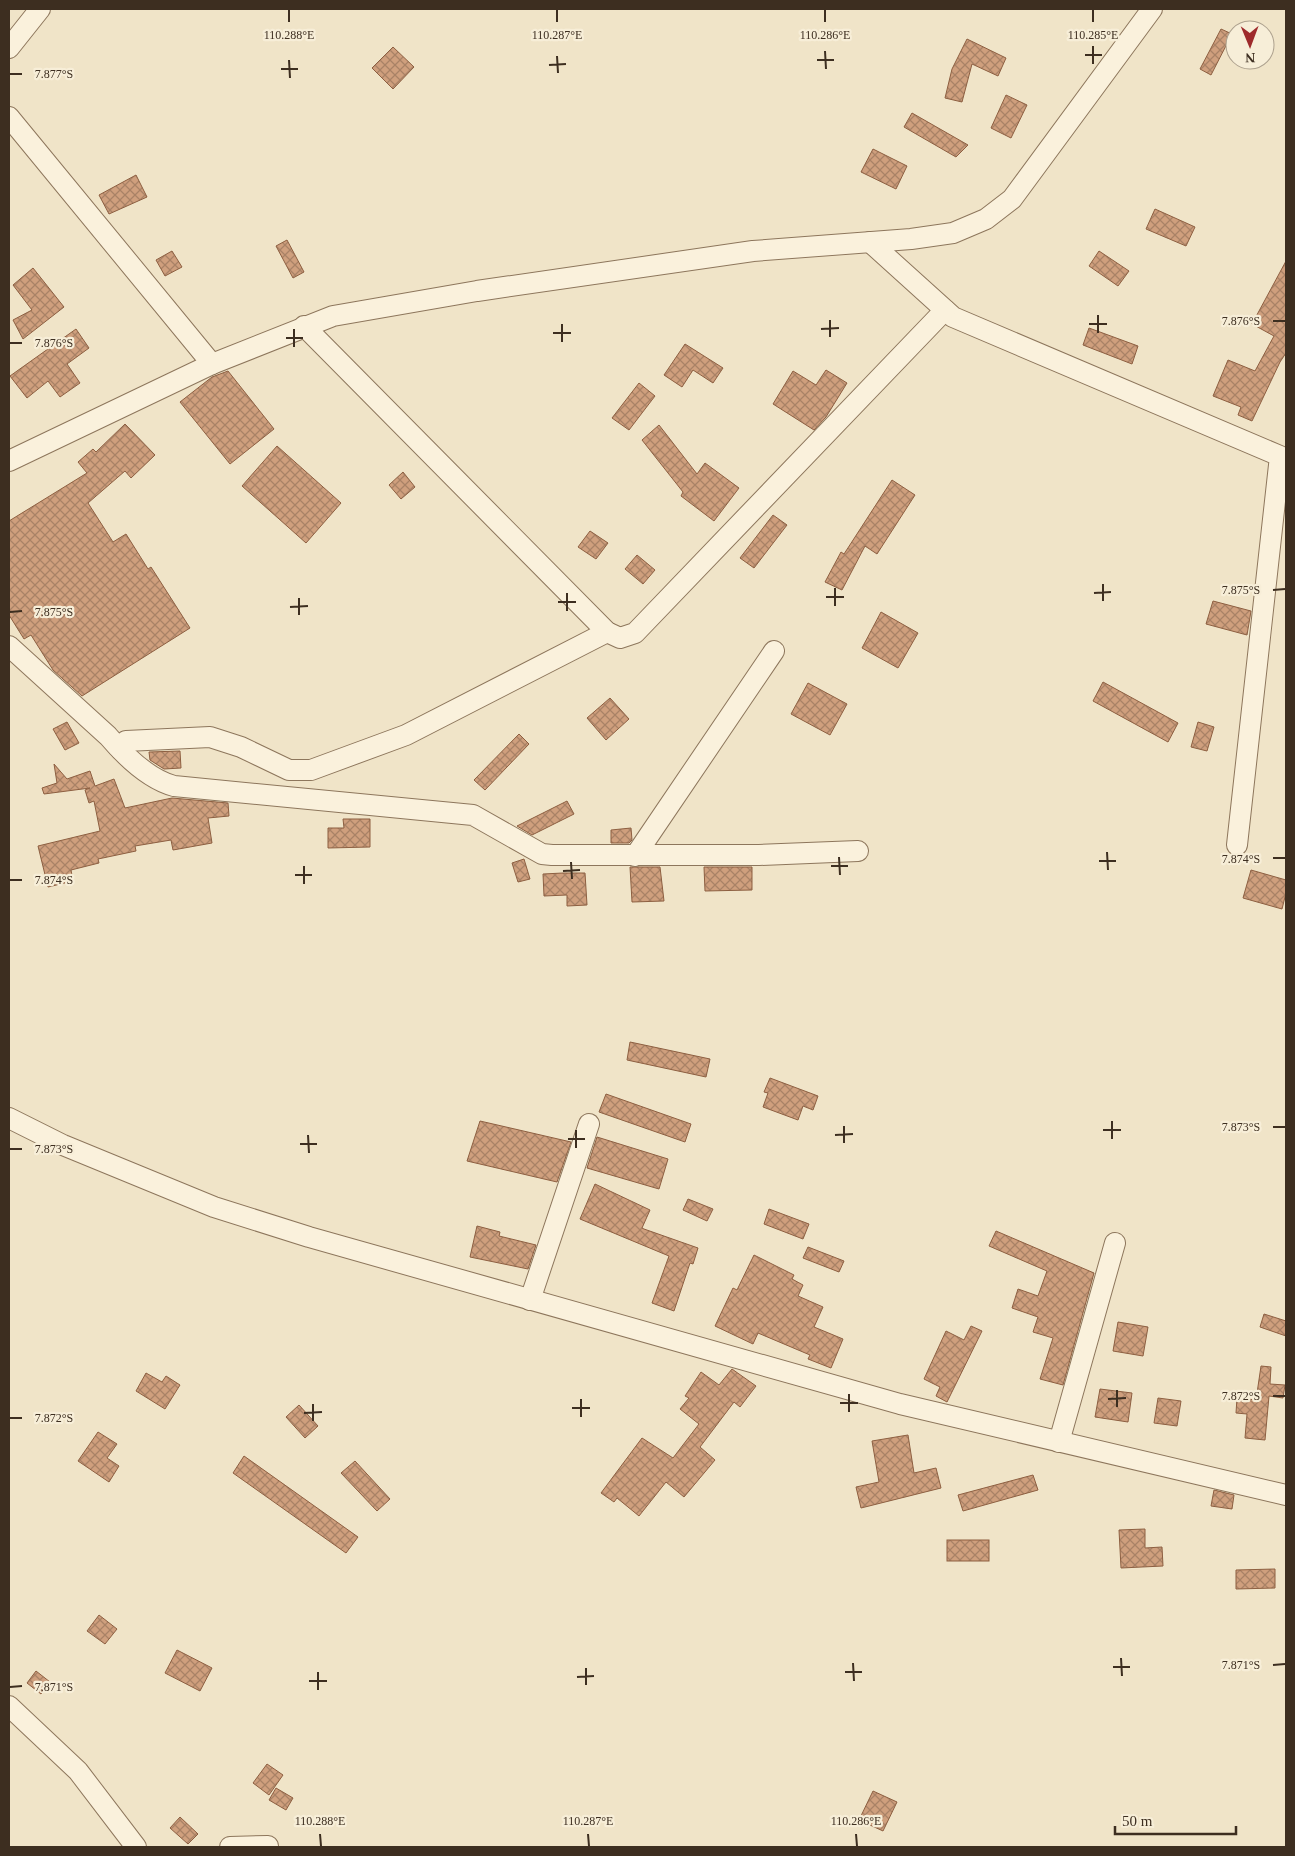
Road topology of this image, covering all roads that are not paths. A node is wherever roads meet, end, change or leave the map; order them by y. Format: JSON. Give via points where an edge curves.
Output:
{"nodes":[{"id":1,"x":40,"y":9,"type":"edge"},
{"id":2,"x":1147,"y":10,"type":"edge"},
{"id":3,"x":9,"y":48,"type":"edge"},
{"id":4,"x":9,"y":117,"type":"edge"},
{"id":5,"x":870,"y":242,"type":"junction"},
{"id":6,"x":945,"y":310,"type":"junction"},
{"id":7,"x":304,"y":326,"type":"junction"},
{"id":8,"x":212,"y":364,"type":"junction"},
{"id":9,"x":9,"y":461,"type":"edge"},
{"id":10,"x":607,"y":632,"type":"junction"},
{"id":11,"x":9,"y":646,"type":"edge"},
{"id":12,"x":774,"y":651,"type":"dead end"},
{"id":13,"x":121,"y":750,"type":"junction"},
{"id":14,"x":1237,"y":845,"type":"dead end"},
{"id":15,"x":858,"y":851,"type":"dead end"},
{"id":16,"x":635,"y":856,"type":"junction"},
{"id":17,"x":9,"y":1118,"type":"edge"},
{"id":18,"x":589,"y":1124,"type":"dead end"},
{"id":19,"x":1115,"y":1243,"type":"dead end"},
{"id":20,"x":530,"y":1300,"type":"junction"},
{"id":21,"x":1059,"y":1442,"type":"junction"},
{"id":22,"x":1286,"y":1495,"type":"edge"},
{"id":23,"x":9,"y":1706,"type":"edge"},
{"id":24,"x":268,"y":1846,"type":"dead end"},
{"id":25,"x":136,"y":1847,"type":"edge"},
{"id":26,"x":230,"y":1847,"type":"edge"}],
"edges":[{"from":1,"to":3,"type":"street"},
{"from":2,"to":5,"type":"street","via":[[1012,199],[986,219],[953,233]]},
{"from":4,"to":8,"type":"street"},
{"from":5,"to":6,"type":"street"},
{"from":5,"to":7,"type":"street","via":[[753,251],[487,289],[332,316]]},
{"from":6,"to":10,"type":"street","via":[[635,633],[620,638]]},
{"from":6,"to":14,"type":"street","via":[[953,317],[1280,456]]},
{"from":7,"to":8,"type":"street"},
{"from":7,"to":10,"type":"street"},
{"from":8,"to":9,"type":"street"},
{"from":10,"to":13,"type":"street","via":[[406,735],[311,770],[289,770],[242,747],[210,737],[126,741]]},
{"from":11,"to":13,"type":"street"},
{"from":12,"to":16,"type":"street"},
{"from":13,"to":16,"type":"street","via":[[154,777],[174,786],[473,815],[542,854]]},
{"from":15,"to":16,"type":"street","via":[[759,856]]},
{"from":17,"to":20,"type":"street","via":[[64,1146],[214,1207]]},
{"from":18,"to":20,"type":"street"},
{"from":19,"to":21,"type":"street"},
{"from":20,"to":21,"type":"street","via":[[900,1404]]},
{"from":21,"to":22,"type":"street"},
{"from":23,"to":25,"type":"street","via":[[78,1771]]},
{"from":24,"to":26,"type":"street"}]}
